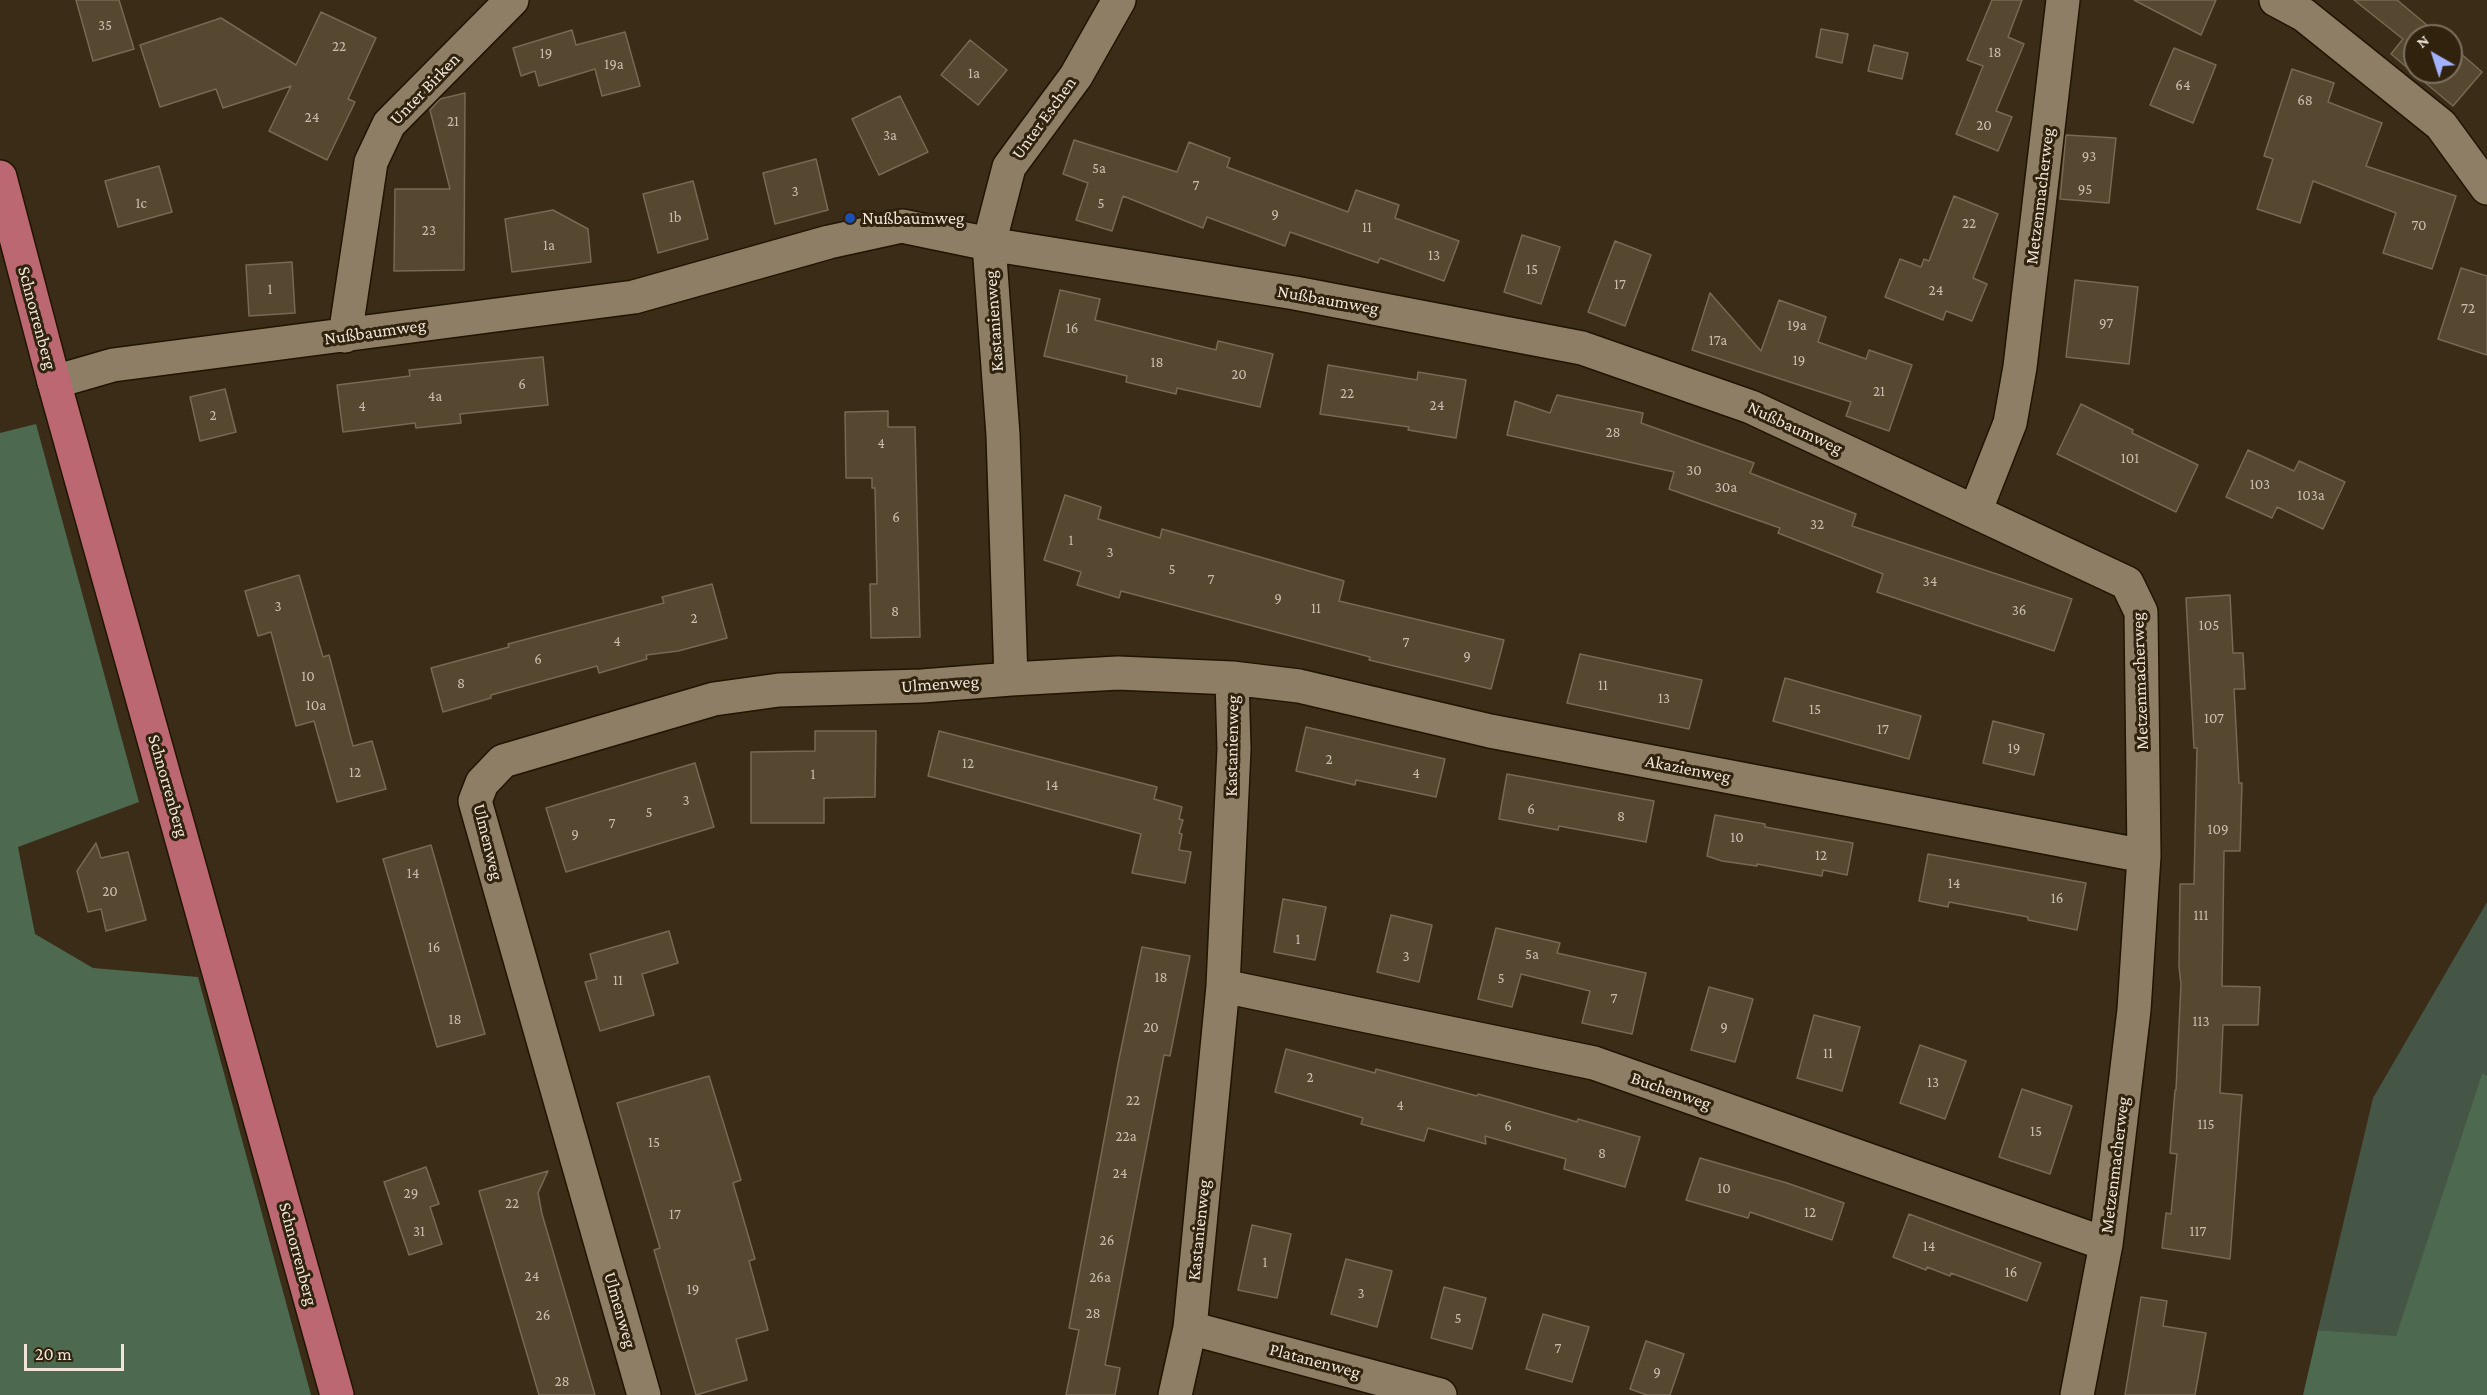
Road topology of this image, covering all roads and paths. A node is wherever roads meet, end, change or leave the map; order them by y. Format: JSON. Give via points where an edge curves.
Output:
{"nodes":[{"id":1,"x":512,"y":0,"type":"edge"},
{"id":2,"x":1119,"y":0,"type":"edge"},
{"id":3,"x":2063,"y":0,"type":"edge"},
{"id":4,"x":2276,"y":0,"type":"edge"},
{"id":5,"x":0,"y":177,"type":"edge"},
{"id":6,"x":2487,"y":188,"type":"edge"},
{"id":7,"x":989,"y":244,"type":"junction"},
{"id":8,"x":345,"y":336,"type":"junction"},
{"id":9,"x":54,"y":382,"type":"junction"},
{"id":10,"x":1975,"y":512,"type":"junction"},
{"id":11,"x":1232,"y":678,"type":"junction"},
{"id":12,"x":1011,"y":679,"type":"junction"},
{"id":13,"x":2144,"y":855,"type":"junction"},
{"id":14,"x":1223,"y":986,"type":"junction"},
{"id":15,"x":2106,"y":1244,"type":"junction"},
{"id":16,"x":1190,"y":1328,"type":"junction"},
{"id":17,"x":337,"y":1395,"type":"edge"},
{"id":18,"x":644,"y":1395,"type":"edge"},
{"id":19,"x":1175,"y":1395,"type":"edge"},
{"id":20,"x":1440,"y":1395,"type":"edge"},
{"id":21,"x":2077,"y":1395,"type":"edge"}],
"edges":[{"from":1,"to":8,"type":"street","name":"Unter Birken","via":[[389,124],[370,162]]},
{"from":2,"to":7,"type":"street","name":"Unter Eschen","via":[[1076,76],[1009,167]]},
{"from":3,"to":10,"type":"street","name":"Metzenmacherweg","via":[[2020,367],[2010,423]]},
{"from":4,"to":6,"type":"street","via":[[2304,15],[2441,125]]},
{"from":5,"to":9,"type":"main road","name":"Schnorrenberg"},
{"from":7,"to":8,"type":"street","name":"Nußbaumweg","via":[[902,226],[634,297]]},
{"from":7,"to":10,"type":"street","name":"Nußbaumweg","via":[[1295,293],[1581,348],[1751,407]]},
{"from":7,"to":12,"type":"street","name":"Kastanienweg","via":[[1003,435]]},
{"from":8,"to":9,"type":"street","name":"Nußbaumweg","via":[[112,365]]},
{"from":9,"to":17,"type":"main road","name":"Schnorrenberg"},
{"from":10,"to":13,"type":"street","name":"Metzenmacherweg","via":[[2127,583],[2141,612]]},
{"from":11,"to":12,"type":"street","name":"Kastanienweg","via":[[1118,673]]},
{"from":11,"to":13,"type":"street","name":"Akazienweg","via":[[1299,686],[1490,731]]},
{"from":11,"to":14,"type":"street","name":"Kastanienweg","via":[[1234,750]]},
{"from":12,"to":18,"type":"street","name":"Ulmenweg","via":[[779,690],[714,699],[503,761],[482,783],[475,801]]},
{"from":13,"to":15,"type":"street","name":"Metzenmacherweg","via":[[2134,1011]]},
{"from":14,"to":15,"type":"street","name":"Buchenweg","via":[[1594,1064]]},
{"from":14,"to":16,"type":"street","name":"Kastanienweg"},
{"from":15,"to":21,"type":"street","name":"Metzenmacherweg"},
{"from":16,"to":19,"type":"street","name":"Kastanienweg"},
{"from":16,"to":20,"type":"street","name":"Platanenweg"}]}
